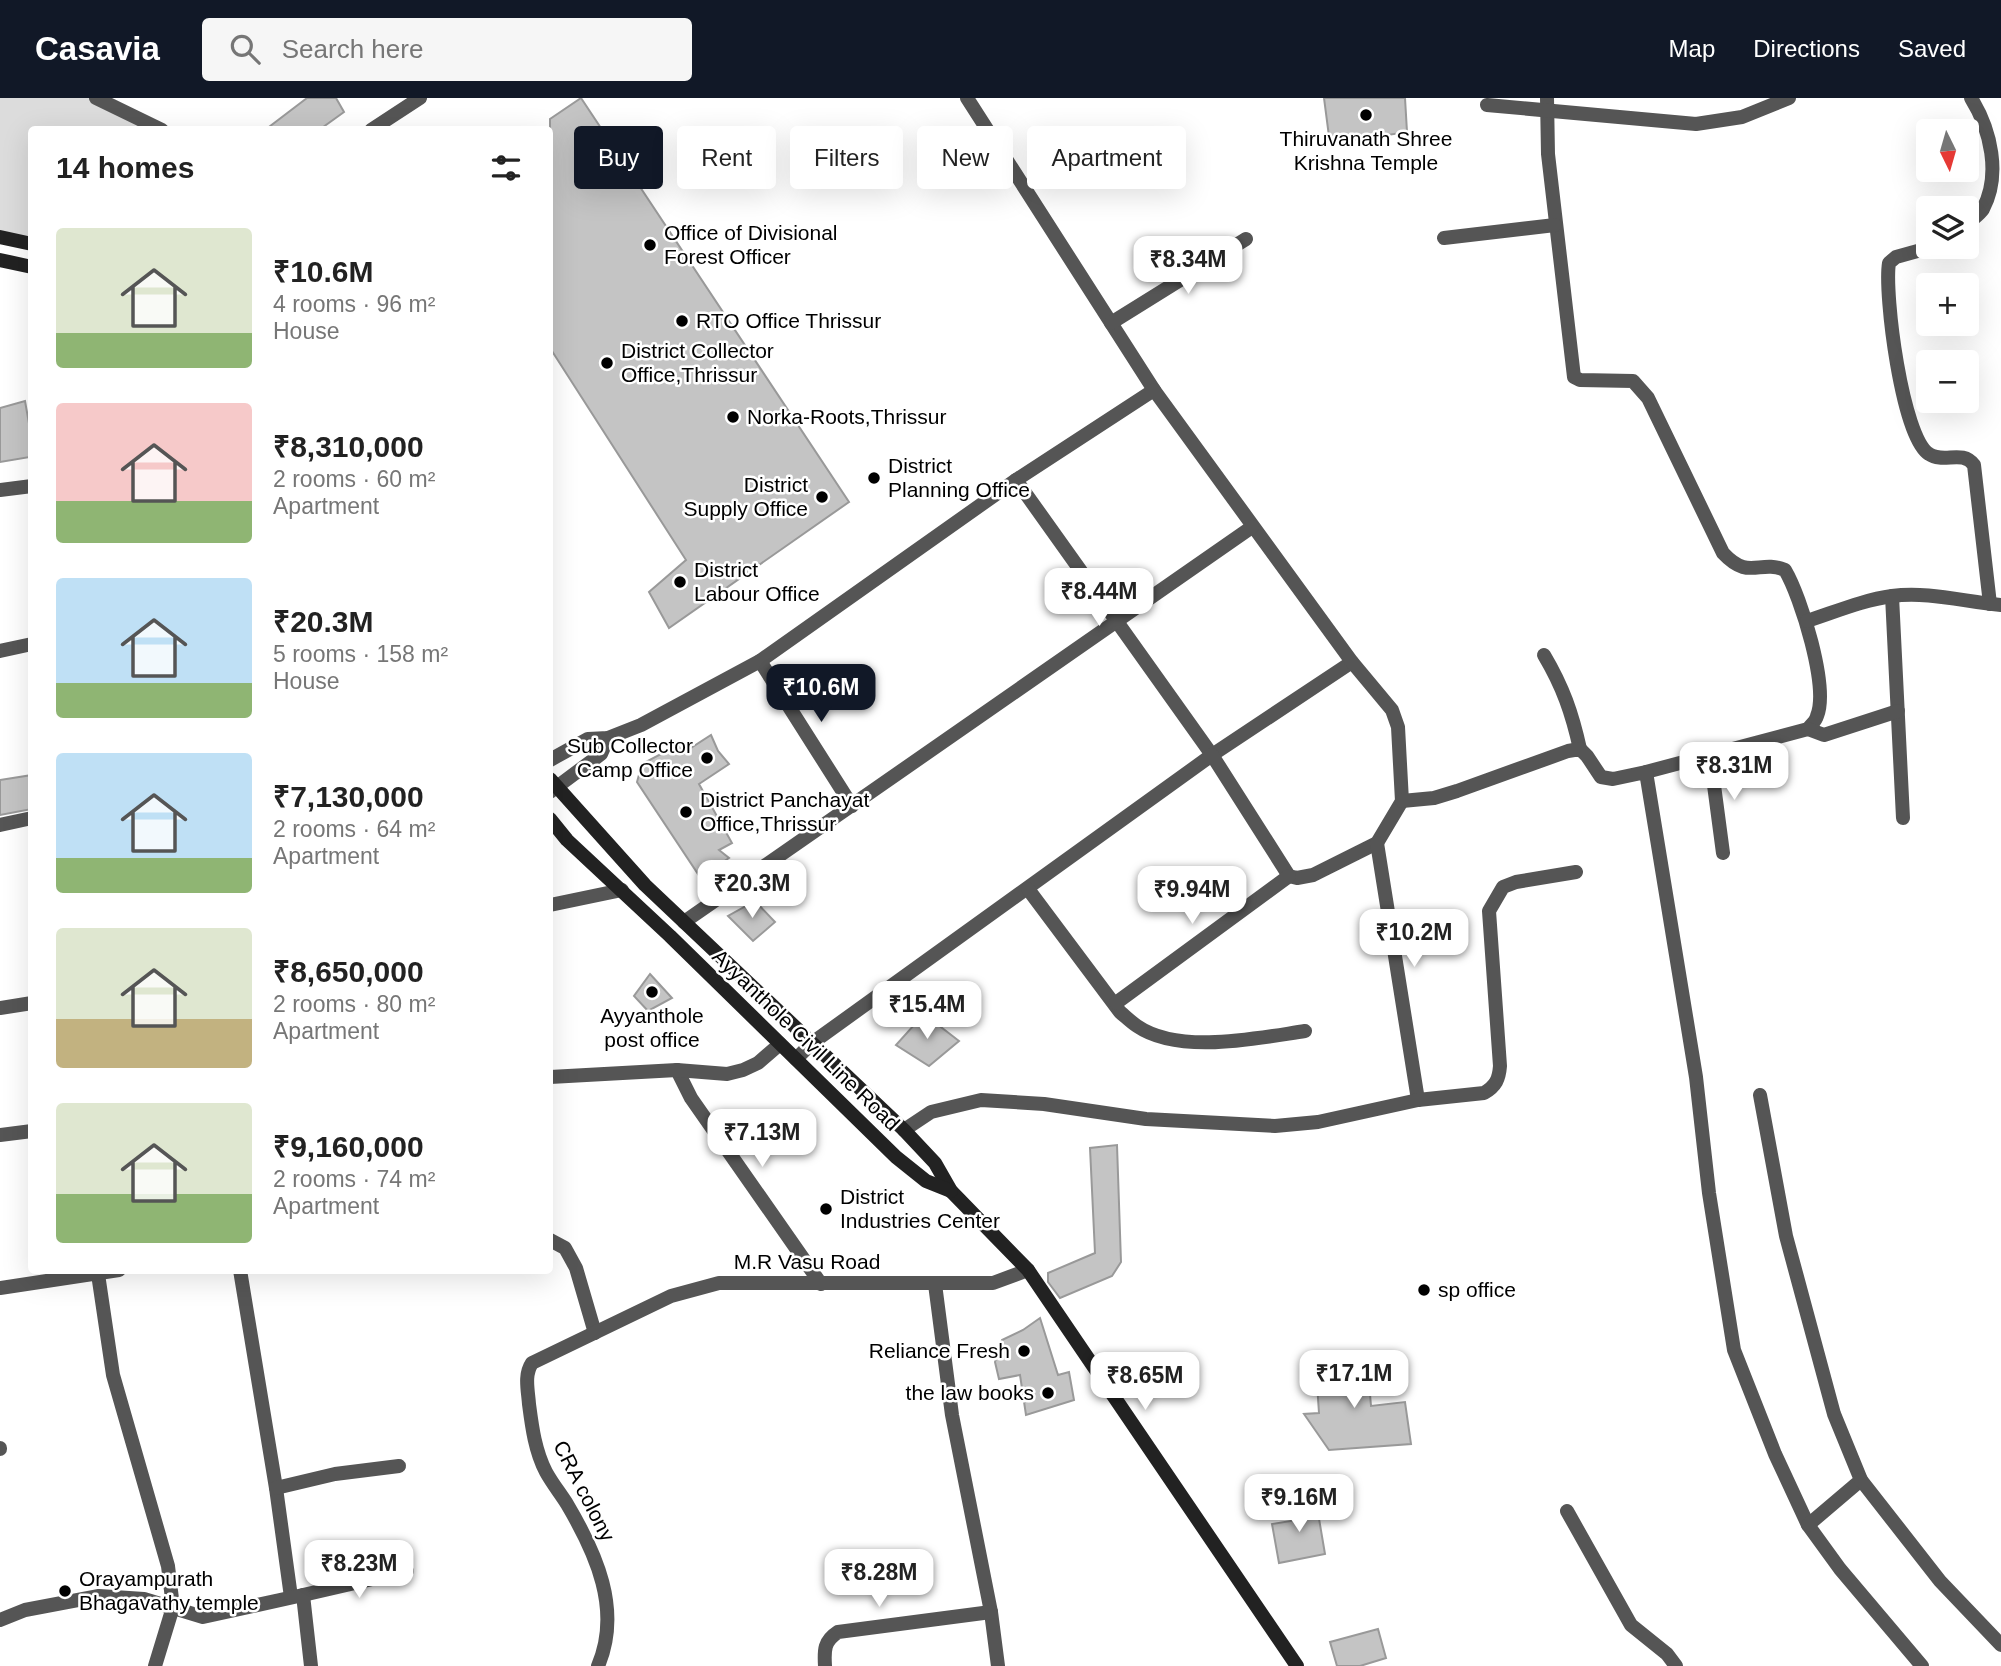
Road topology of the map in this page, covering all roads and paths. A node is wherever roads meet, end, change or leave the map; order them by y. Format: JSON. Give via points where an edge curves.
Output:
{"nodes":[{"id":1,"x":96,"y":98,"type":"edge"},
{"id":2,"x":420,"y":98,"type":"edge"},
{"id":3,"x":967,"y":98,"type":"edge"},
{"id":4,"x":1789,"y":98,"type":"edge"},
{"id":5,"x":1971,"y":98,"type":"edge"},
{"id":6,"x":1487,"y":104,"type":"dead end"},
{"id":7,"x":1547,"y":104,"type":"edge"},
{"id":8,"x":154,"y":126,"type":"edge"},
{"id":9,"x":377,"y":126,"type":"edge"},
{"id":10,"x":1979,"y":213,"type":"edge"},
{"id":11,"x":1556,"y":225,"type":"junction"},
{"id":12,"x":0,"y":237,"type":"edge"},
{"id":13,"x":1444,"y":238,"type":"dead end"},
{"id":14,"x":1246,"y":239,"type":"dead end"},
{"id":15,"x":28,"y":243,"type":"edge"},
{"id":16,"x":1916,"y":252,"type":"edge"},
{"id":17,"x":0,"y":260,"type":"edge"},
{"id":18,"x":28,"y":266,"type":"edge"},
{"id":19,"x":1111,"y":323,"type":"junction"},
{"id":20,"x":1154,"y":390,"type":"junction"},
{"id":21,"x":1016,"y":480,"type":"junction"},
{"id":22,"x":28,"y":486,"type":"edge"},
{"id":23,"x":0,"y":490,"type":"edge"},
{"id":24,"x":1252,"y":527,"type":"junction"},
{"id":25,"x":1892,"y":596,"type":"junction"},
{"id":26,"x":1996,"y":604,"type":"edge"},
{"id":27,"x":1807,"y":621,"type":"junction"},
{"id":28,"x":1116,"y":622,"type":"junction"},
{"id":29,"x":28,"y":645,"type":"edge"},
{"id":30,"x":2,"y":650,"type":"edge"},
{"id":31,"x":1544,"y":655,"type":"dead end"},
{"id":32,"x":760,"y":661,"type":"junction"},
{"id":33,"x":1352,"y":662,"type":"junction"},
{"id":34,"x":1898,"y":712,"type":"junction"},
{"id":35,"x":1808,"y":729,"type":"junction"},
{"id":36,"x":608,"y":738,"type":"junction"},
{"id":37,"x":1580,"y":749,"type":"junction"},
{"id":38,"x":1212,"y":755,"type":"junction"},
{"id":39,"x":1710,"y":755,"type":"junction"},
{"id":40,"x":553,"y":758,"type":"edge"},
{"id":41,"x":1646,"y":772,"type":"junction"},
{"id":42,"x":553,"y":785,"type":"edge"},
{"id":43,"x":553,"y":787,"type":"edge"},
{"id":44,"x":1402,"y":801,"type":"junction"},
{"id":45,"x":852,"y":806,"type":"junction"},
{"id":46,"x":1903,"y":818,"type":"dead end"},
{"id":47,"x":28,"y":819,"type":"edge"},
{"id":48,"x":5,"y":823,"type":"edge"},
{"id":49,"x":553,"y":824,"type":"edge"},
{"id":50,"x":1377,"y":843,"type":"junction"},
{"id":51,"x":1723,"y":853,"type":"dead end"},
{"id":52,"x":1576,"y":872,"type":"dead end"},
{"id":53,"x":1289,"y":876,"type":"junction"},
{"id":54,"x":1028,"y":889,"type":"junction"},
{"id":55,"x":622,"y":890,"type":"junction"},
{"id":56,"x":553,"y":904,"type":"edge"},
{"id":57,"x":684,"y":922,"type":"junction"},
{"id":58,"x":1116,"y":1003,"type":"junction"},
{"id":59,"x":28,"y":1004,"type":"edge"},
{"id":60,"x":0,"y":1008,"type":"edge"},
{"id":61,"x":1306,"y":1031,"type":"dead end"},
{"id":62,"x":812,"y":1043,"type":"junction"},
{"id":63,"x":780,"y":1044,"type":"junction"},
{"id":64,"x":796,"y":1059,"type":"junction"},
{"id":65,"x":677,"y":1070,"type":"junction"},
{"id":66,"x":553,"y":1077,"type":"edge"},
{"id":67,"x":1760,"y":1095,"type":"dead end"},
{"id":68,"x":1418,"y":1100,"type":"junction"},
{"id":69,"x":905,"y":1130,"type":"junction"},
{"id":70,"x":28,"y":1132,"type":"edge"},
{"id":71,"x":0,"y":1135,"type":"edge"},
{"id":72,"x":951,"y":1191,"type":"junction"},
{"id":73,"x":553,"y":1242,"type":"edge"},
{"id":74,"x":1028,"y":1270,"type":"junction"},
{"id":75,"x":98,"y":1274,"type":"joint"},
{"id":76,"x":241,"y":1274,"type":"edge"},
{"id":77,"x":821,"y":1284,"type":"junction"},
{"id":78,"x":935,"y":1284,"type":"junction"},
{"id":79,"x":0,"y":1288,"type":"edge"},
{"id":80,"x":595,"y":1333,"type":"junction"},
{"id":81,"x":399,"y":1466,"type":"dead end"},
{"id":82,"x":1861,"y":1480,"type":"junction"},
{"id":83,"x":276,"y":1488,"type":"junction"},
{"id":84,"x":1567,"y":1511,"type":"dead end"},
{"id":85,"x":1808,"y":1525,"type":"junction"},
{"id":86,"x":407,"y":1571,"type":"dead end"},
{"id":87,"x":297,"y":1596,"type":"junction"},
{"id":88,"x":173,"y":1607,"type":"junction"},
{"id":89,"x":991,"y":1612,"type":"junction"},
{"id":90,"x":0,"y":1620,"type":"edge"},
{"id":91,"x":2001,"y":1645,"type":"edge"},
{"id":92,"x":155,"y":1666,"type":"edge"},
{"id":93,"x":311,"y":1666,"type":"edge"},
{"id":94,"x":598,"y":1666,"type":"edge"},
{"id":95,"x":824,"y":1666,"type":"edge"},
{"id":96,"x":998,"y":1666,"type":"edge"},
{"id":97,"x":1297,"y":1666,"type":"edge"},
{"id":98,"x":1676,"y":1666,"type":"edge"},
{"id":99,"x":1922,"y":1666,"type":"edge"}],
"edges":[{"from":1,"to":8,"type":"street"},
{"from":2,"to":9,"type":"street"},
{"from":3,"to":19,"type":"street"},
{"from":4,"to":7,"type":"street","via":[[1742,117],[1696,124]]},
{"from":5,"to":10,"type":"street","via":[[1989,128],[1996,172],[1996,186]]},
{"from":6,"to":7,"type":"street"},
{"from":7,"to":11,"type":"street"},
{"from":11,"to":13,"type":"street"},
{"from":11,"to":27,"type":"street","via":[[1574,377],[1633,381],[1641,387],[1723,553],[1748,569],[1776,566],[1785,570]]},
{"from":12,"to":15,"type":"main road"},
{"from":14,"to":19,"type":"street"},
{"from":16,"to":26,"type":"street","via":[[1889,263],[1900,391],[1928,454],[1962,457],[1973,465]]},
{"from":17,"to":18,"type":"main road"},
{"from":19,"to":20,"type":"street"},
{"from":20,"to":21,"type":"street"},
{"from":20,"to":24,"type":"street"},
{"from":21,"to":28,"type":"street"},
{"from":21,"to":32,"type":"street"},
{"from":22,"to":23,"type":"street"},
{"from":24,"to":28,"type":"street"},
{"from":24,"to":33,"type":"street"},
{"from":25,"to":26,"type":"street"},
{"from":25,"to":27,"type":"street"},
{"from":25,"to":34,"type":"street"},
{"from":27,"to":35,"type":"street","via":[[1820,704]]},
{"from":28,"to":38,"type":"street"},
{"from":28,"to":45,"type":"street"},
{"from":29,"to":30,"type":"street"},
{"from":31,"to":37,"type":"street","via":[[1568,702]]},
{"from":32,"to":36,"type":"street"},
{"from":32,"to":45,"type":"street"},
{"from":33,"to":38,"type":"street"},
{"from":33,"to":44,"type":"street","via":[[1392,710],[1399,736]]},
{"from":34,"to":35,"type":"street","via":[[1824,734]]},
{"from":34,"to":46,"type":"street"},
{"from":35,"to":39,"type":"street"},
{"from":36,"to":40,"type":"street","via":[[588,739]]},
{"from":36,"to":42,"type":"street","via":[[601,754]]},
{"from":37,"to":41,"type":"street","via":[[1601,777]]},
{"from":37,"to":44,"type":"street","via":[[1434,798]]},
{"from":38,"to":53,"type":"street"},
{"from":38,"to":54,"type":"street"},
{"from":39,"to":41,"type":"street"},
{"from":39,"to":51,"type":"street"},
{"from":41,"to":85,"type":"street","via":[[1696,1077],[1734,1350]]},
{"from":43,"to":57,"type":"main road","name":"Ayyanthole Civil Line Road"},
{"from":44,"to":50,"type":"street"},
{"from":45,"to":57,"type":"street"},
{"from":47,"to":48,"type":"street"},
{"from":49,"to":55,"type":"main road","name":"Ayyanthole Civil Line Road"},
{"from":50,"to":53,"type":"street","via":[[1313,875]]},
{"from":50,"to":68,"type":"street"},
{"from":52,"to":68,"type":"street","via":[[1503,887],[1489,911],[1500,1066],[1493,1088],[1470,1096]]},
{"from":53,"to":58,"type":"street"},
{"from":54,"to":58,"type":"street"},
{"from":54,"to":62,"type":"street"},
{"from":55,"to":56,"type":"street"},
{"from":55,"to":63,"type":"main road","name":"Ayyanthole Civil Line Road"},
{"from":57,"to":62,"type":"main road","name":"Ayyanthole Civil Line Road"},
{"from":58,"to":61,"type":"street","via":[[1139,1028],[1178,1041]]},
{"from":59,"to":60,"type":"street"},
{"from":62,"to":64,"type":"street"},
{"from":62,"to":69,"type":"main road","name":"Ayyanthole Civil Line Road"},
{"from":63,"to":64,"type":"main road","name":"Ayyanthole Civil Line Road"},
{"from":63,"to":65,"type":"street","via":[[743,1070],[709,1074]]},
{"from":64,"to":72,"type":"main road","name":"Ayyanthole Civil Line Road","via":[[896,1157],[926,1181]]},
{"from":65,"to":66,"type":"street"},
{"from":65,"to":77,"type":"street","via":[[691,1098]]},
{"from":67,"to":82,"type":"street","via":[[1786,1236],[1834,1414]]},
{"from":68,"to":69,"type":"street","via":[[1318,1122],[1275,1126],[1146,1119],[981,1100],[931,1112]]},
{"from":69,"to":72,"type":"main road","name":"Ayyanthole Civil Line Road","via":[[935,1163]]},
{"from":70,"to":71,"type":"street"},
{"from":72,"to":74,"type":"main road","name":"Ayyanthole Civil Line Road"},
{"from":73,"to":80,"type":"street","via":[[565,1248],[576,1268]]},
{"from":74,"to":78,"type":"street","name":"M.R Vasu Road","via":[[993,1283]]},
{"from":74,"to":97,"type":"main road","name":"Ayyanthole Civil Line Road"},
{"from":75,"to":79,"type":"street"},
{"from":75,"to":88,"type":"street","via":[[113,1375],[168,1566]]},
{"from":76,"to":83,"type":"street"},
{"from":77,"to":78,"type":"street","name":"M.R Vasu Road"},
{"from":77,"to":80,"type":"street","name":"M.R Vasu Road","via":[[719,1283],[671,1296]]},
{"from":78,"to":89,"type":"street","via":[[953,1415]]},
{"from":80,"to":94,"type":"street","name":"CRA colony","via":[[532,1363],[526,1381],[539,1458],[588,1545],[606,1592],[608,1631]]},
{"from":81,"to":83,"type":"street"},
{"from":82,"to":85,"type":"street"},
{"from":82,"to":91,"type":"street","via":[[1940,1581]]},
{"from":83,"to":87,"type":"street"},
{"from":84,"to":98,"type":"street","via":[[1631,1625]]},
{"from":85,"to":99,"type":"street"},
{"from":86,"to":87,"type":"street"},
{"from":87,"to":88,"type":"street","via":[[203,1617]]},
{"from":87,"to":93,"type":"street","via":[[304,1611]]},
{"from":88,"to":90,"type":"street","via":[[144,1599],[99,1596],[25,1610]]},
{"from":88,"to":92,"type":"street"},
{"from":89,"to":95,"type":"street","via":[[838,1632],[828,1639]]},
{"from":89,"to":96,"type":"street"}]}
